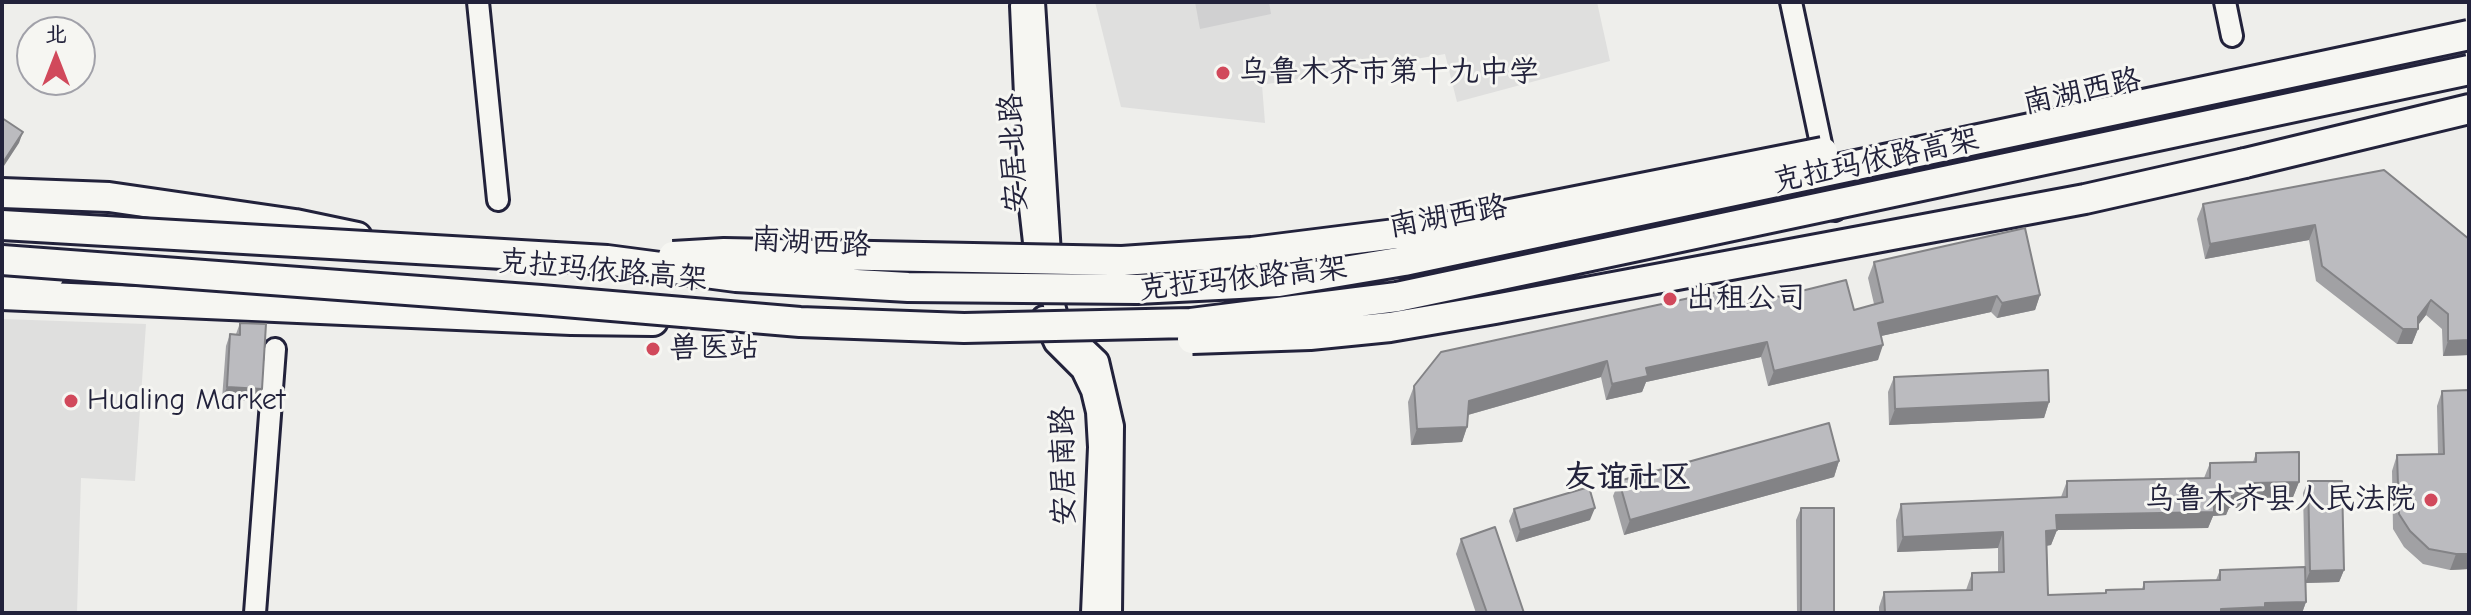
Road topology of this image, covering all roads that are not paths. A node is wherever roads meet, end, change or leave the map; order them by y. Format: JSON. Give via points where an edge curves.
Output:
{"nodes":[{"id":1,"x":478,"y":2,"type":"edge"},
{"id":2,"x":1020,"y":2,"type":"edge"},
{"id":3,"x":1034,"y":2,"type":"edge"},
{"id":4,"x":1791,"y":2,"type":"edge"},
{"id":5,"x":2225,"y":2,"type":"edge"},
{"id":6,"x":2469,"y":35,"type":"edge"},
{"id":7,"x":2232,"y":36,"type":"dead end"},
{"id":8,"x":2469,"y":42,"type":"edge"},
{"id":9,"x":2469,"y":70,"type":"edge"},
{"id":10,"x":2469,"y":83,"type":"edge"},
{"id":11,"x":2469,"y":109,"type":"edge"},
{"id":12,"x":1826,"y":165,"type":"junction"},
{"id":13,"x":2,"y":193,"type":"edge"},
{"id":14,"x":498,"y":200,"type":"dead end"},
{"id":15,"x":1835,"y":210,"type":"junction"},
{"id":16,"x":2,"y":227,"type":"edge"},
{"id":17,"x":429,"y":251,"type":"junction"},
{"id":18,"x":2,"y":260,"type":"edge"},
{"id":19,"x":607,"y":260,"type":"junction"},
{"id":20,"x":2,"y":274,"type":"edge"},
{"id":21,"x":1048,"y":290,"type":"junction"},
{"id":22,"x":2,"y":295,"type":"edge"},
{"id":23,"x":800,"y":322,"type":"junction"},
{"id":24,"x":1052,"y":325,"type":"junction"},
{"id":25,"x":964,"y":328,"type":"junction"},
{"id":26,"x":275,"y":349,"type":"dead end"},
{"id":27,"x":255,"y":613,"type":"edge"},
{"id":28,"x":1092,"y":613,"type":"edge"},
{"id":29,"x":1111,"y":613,"type":"edge"}],
"edges":[{"from":1,"to":14,"type":"street"},
{"from":2,"to":21,"type":"street","name":"安居北路","via":[[1030,207]]},
{"from":3,"to":21,"type":"street","name":"安居北路"},
{"from":4,"to":12,"type":"street"},
{"from":5,"to":7,"type":"street"},
{"from":6,"to":19,"type":"highway","name":"克拉玛依路高架","bridge":true,"via":[[1404,261],[1279,282],[1137,289],[908,287],[736,277]]},
{"from":8,"to":12,"type":"main road","name":"南湖西路"},
{"from":9,"to":25,"type":"highway","name":"克拉玛依路高架","bridge":true,"via":[[1397,297],[1191,323]]},
{"from":10,"to":15,"type":"main road"},
{"from":11,"to":25,"type":"highway","bridge":true,"via":[[2085,199],[1390,327],[1156,341]]},
{"from":12,"to":15,"type":"street"},
{"from":12,"to":19,"type":"highway","bridge":true,"via":[[1435,229],[1252,252],[1122,261],[724,253]]},
{"from":12,"to":21,"type":"main road","name":"南湖西路","via":[[1440,252],[1184,288]]},
{"from":13,"to":17,"type":"highway","bridge":true,"via":[[109,197],[295,224]]},
{"from":15,"to":24,"type":"main road","via":[[1511,277],[1242,321]]},
{"from":16,"to":17,"type":"highway","name":"克拉玛依路高架","bridge":true},
{"from":16,"to":21,"type":"main road","name":"南湖西路","bridge":true},
{"from":17,"to":19,"type":"highway","name":"克拉玛依路高架","bridge":true},
{"from":18,"to":23,"type":"highway","name":"克拉玛依路高架","bridge":true},
{"from":20,"to":24,"type":"main road"},
{"from":21,"to":24,"type":"street","name":"安居南路","via":[[1040,306]]},
{"from":22,"to":23,"type":"highway","bridge":true,"via":[[571,320]]},
{"from":23,"to":25,"type":"highway","name":"克拉玛依路高架","bridge":true},
{"from":24,"to":28,"type":"street","name":"安居南路","via":[[1055,343],[1082,370],[1097,412]]},
{"from":24,"to":29,"type":"street","name":"安居南路","via":[[1098,361],[1113,426]]},
{"from":26,"to":27,"type":"street"}]}
